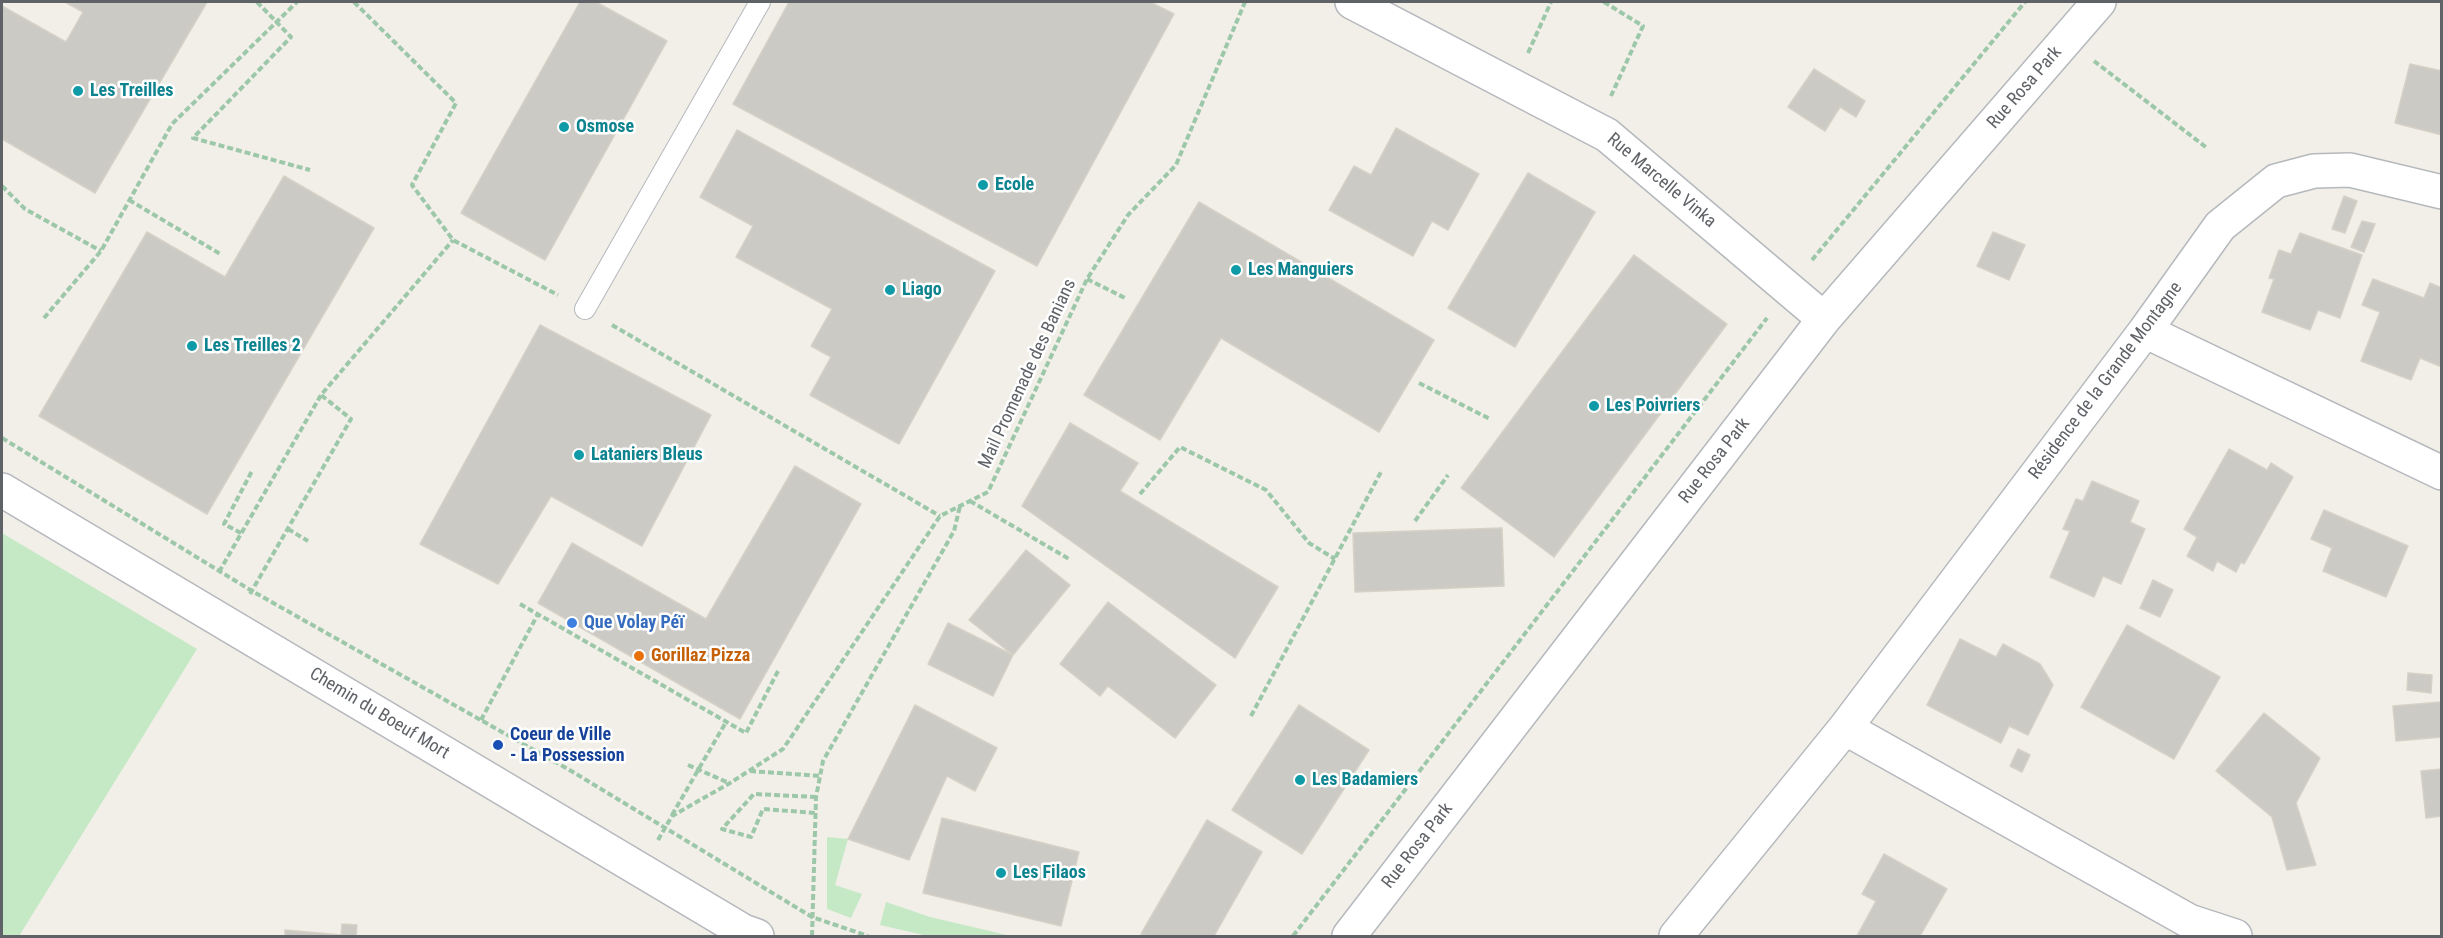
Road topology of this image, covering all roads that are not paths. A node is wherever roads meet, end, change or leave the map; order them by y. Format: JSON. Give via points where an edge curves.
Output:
{"nodes":[{"id":1,"x":760,"y":2,"type":"edge"},
{"id":2,"x":1353,"y":2,"type":"edge"},
{"id":3,"x":2099,"y":2,"type":"edge"},
{"id":4,"x":2442,"y":192,"type":"edge"},
{"id":5,"x":585,"y":309,"type":"road end"},
{"id":6,"x":1824,"y":319,"type":"junction"},
{"id":7,"x":2145,"y":331,"type":"junction"},
{"id":8,"x":2442,"y":472,"type":"edge"},
{"id":9,"x":2,"y":490,"type":"edge"},
{"id":10,"x":1845,"y":728,"type":"junction"},
{"id":11,"x":758,"y":936,"type":"edge"},
{"id":12,"x":1349,"y":936,"type":"edge"},
{"id":13,"x":1676,"y":936,"type":"edge"},
{"id":14,"x":2235,"y":936,"type":"edge"}],
"edges":[{"from":1,"to":5,"type":"lane"},
{"from":2,"to":6,"type":"street","name":"Rue Marcelle Vinka","via":[[1607,135]]},
{"from":3,"to":6,"type":"street","name":"Rue Rosa Park"},
{"from":4,"to":7,"type":"street","name":"Résidence de la Grande Montagne","via":[[2350,170],[2313,171],[2276,181],[2220,226]]},
{"from":6,"to":12,"type":"street","name":"Rue Rosa Park"},
{"from":7,"to":8,"type":"street"},
{"from":7,"to":10,"type":"street","name":"Résidence de la Grande Montagne"},
{"from":9,"to":11,"type":"street","name":"Chemin du Boeuf Mort","via":[[743,931]]},
{"from":10,"to":13,"type":"street","name":"Résidence de la Grande Montagne"},
{"from":10,"to":14,"type":"street","via":[[2189,921]]}]}
